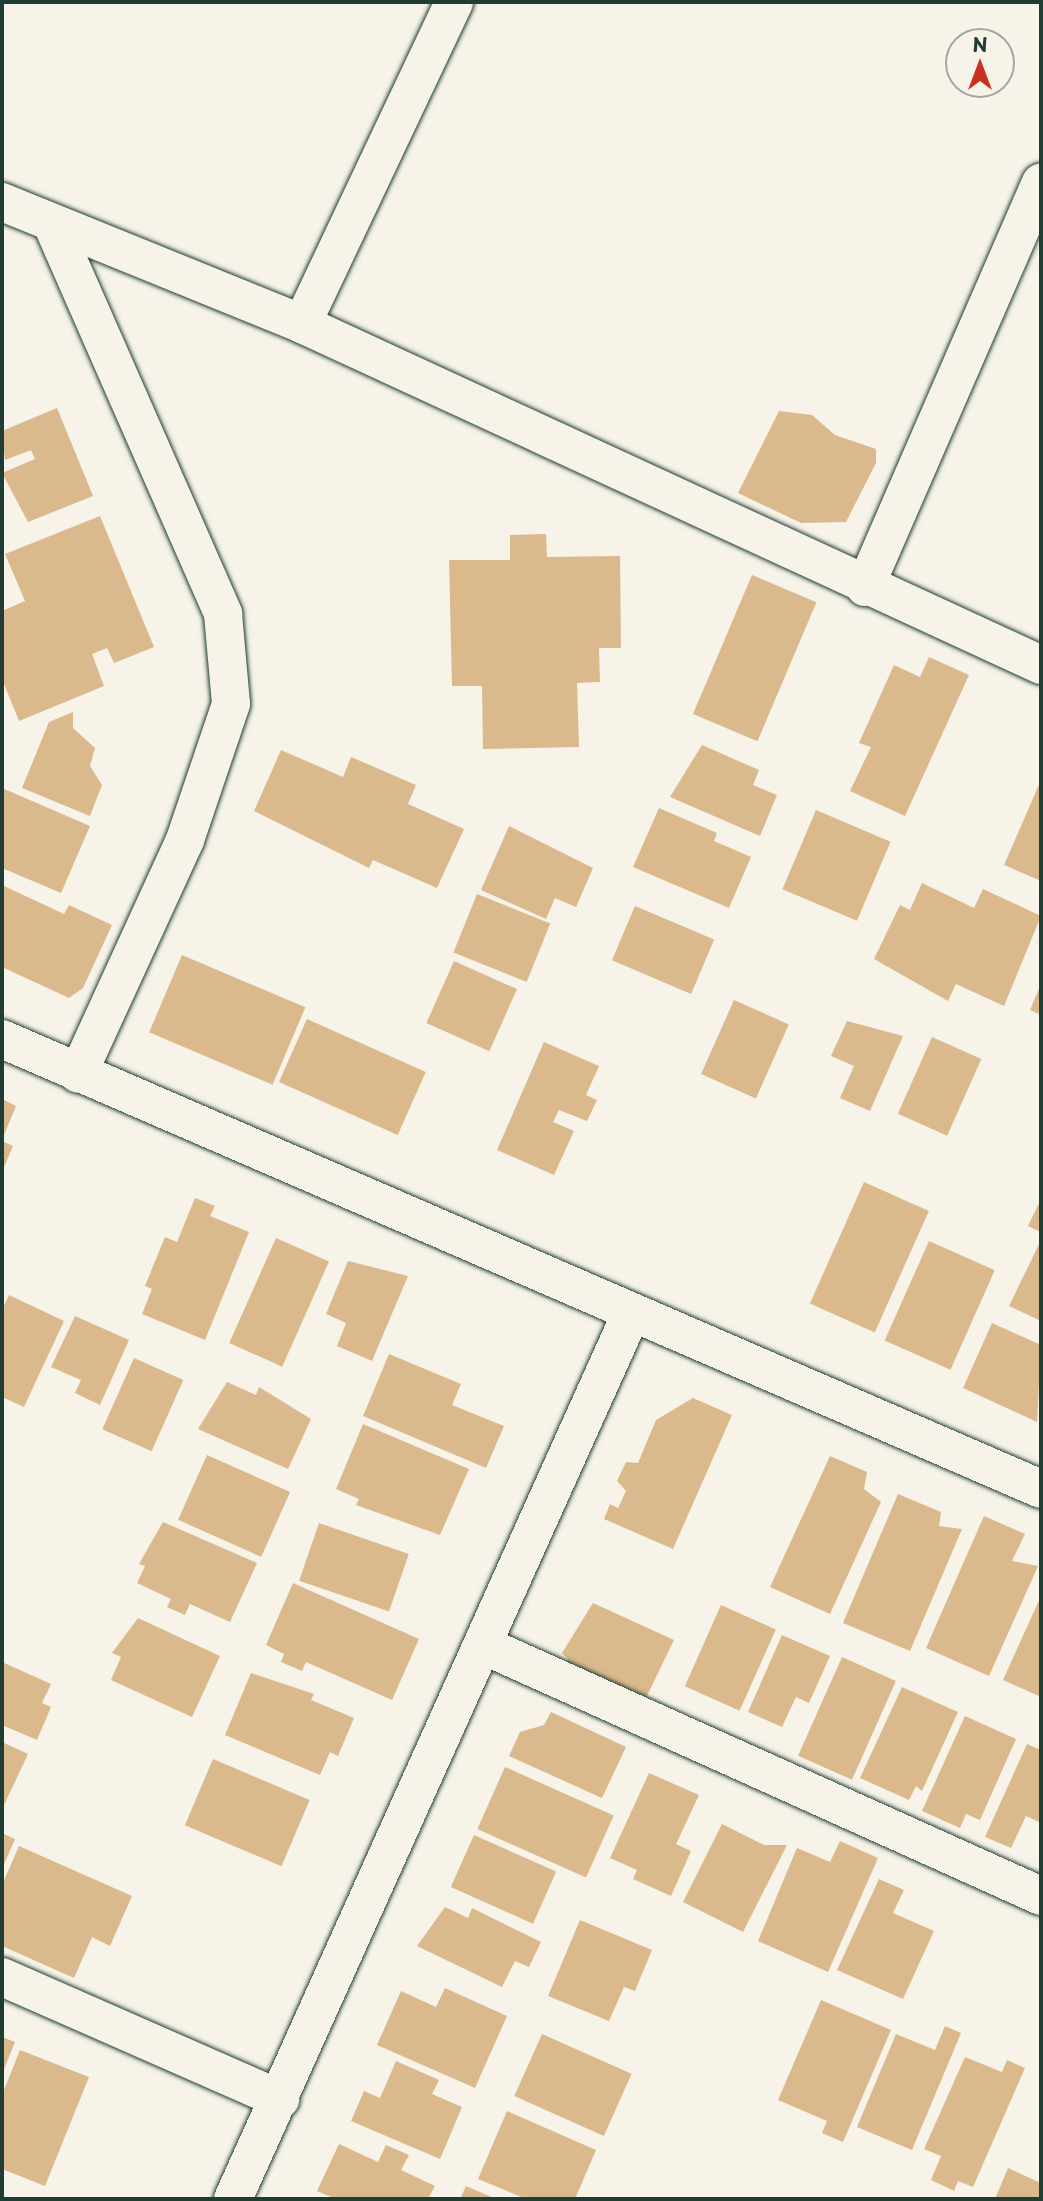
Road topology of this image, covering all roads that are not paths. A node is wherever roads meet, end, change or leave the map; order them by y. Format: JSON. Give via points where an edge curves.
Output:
{"nodes":[{"id":1,"x":454,"y":2,"type":"edge"},
{"id":2,"x":1041,"y":183,"type":"edge"},
{"id":3,"x":2,"y":202,"type":"edge"},
{"id":4,"x":53,"y":226,"type":"junction"},
{"id":5,"x":302,"y":324,"type":"junction"},
{"id":6,"x":865,"y":587,"type":"junction"},
{"id":7,"x":1041,"y":665,"type":"edge"},
{"id":8,"x":2,"y":1039,"type":"edge"},
{"id":9,"x":78,"y":1074,"type":"junction"},
{"id":10,"x":631,"y":1314,"type":"junction"},
{"id":11,"x":1041,"y":1489,"type":"edge"},
{"id":12,"x":483,"y":1644,"type":"junction"},
{"id":13,"x":1041,"y":1896,"type":"edge"},
{"id":14,"x":2,"y":1977,"type":"edge"},
{"id":15,"x":280,"y":2099,"type":"junction"},
{"id":16,"x":233,"y":2199,"type":"edge"}],
"edges":[{"from":1,"to":5,"type":"street"},
{"from":2,"to":6,"type":"street"},
{"from":3,"to":4,"type":"street"},
{"from":4,"to":5,"type":"street"},
{"from":4,"to":9,"type":"street","via":[[223,614],[231,704],[185,840]]},
{"from":5,"to":6,"type":"street"},
{"from":6,"to":7,"type":"street"},
{"from":8,"to":9,"type":"street"},
{"from":9,"to":10,"type":"street"},
{"from":10,"to":11,"type":"street"},
{"from":10,"to":12,"type":"street"},
{"from":12,"to":13,"type":"street"},
{"from":12,"to":15,"type":"street"},
{"from":14,"to":15,"type":"street"},
{"from":15,"to":16,"type":"street"}]}
